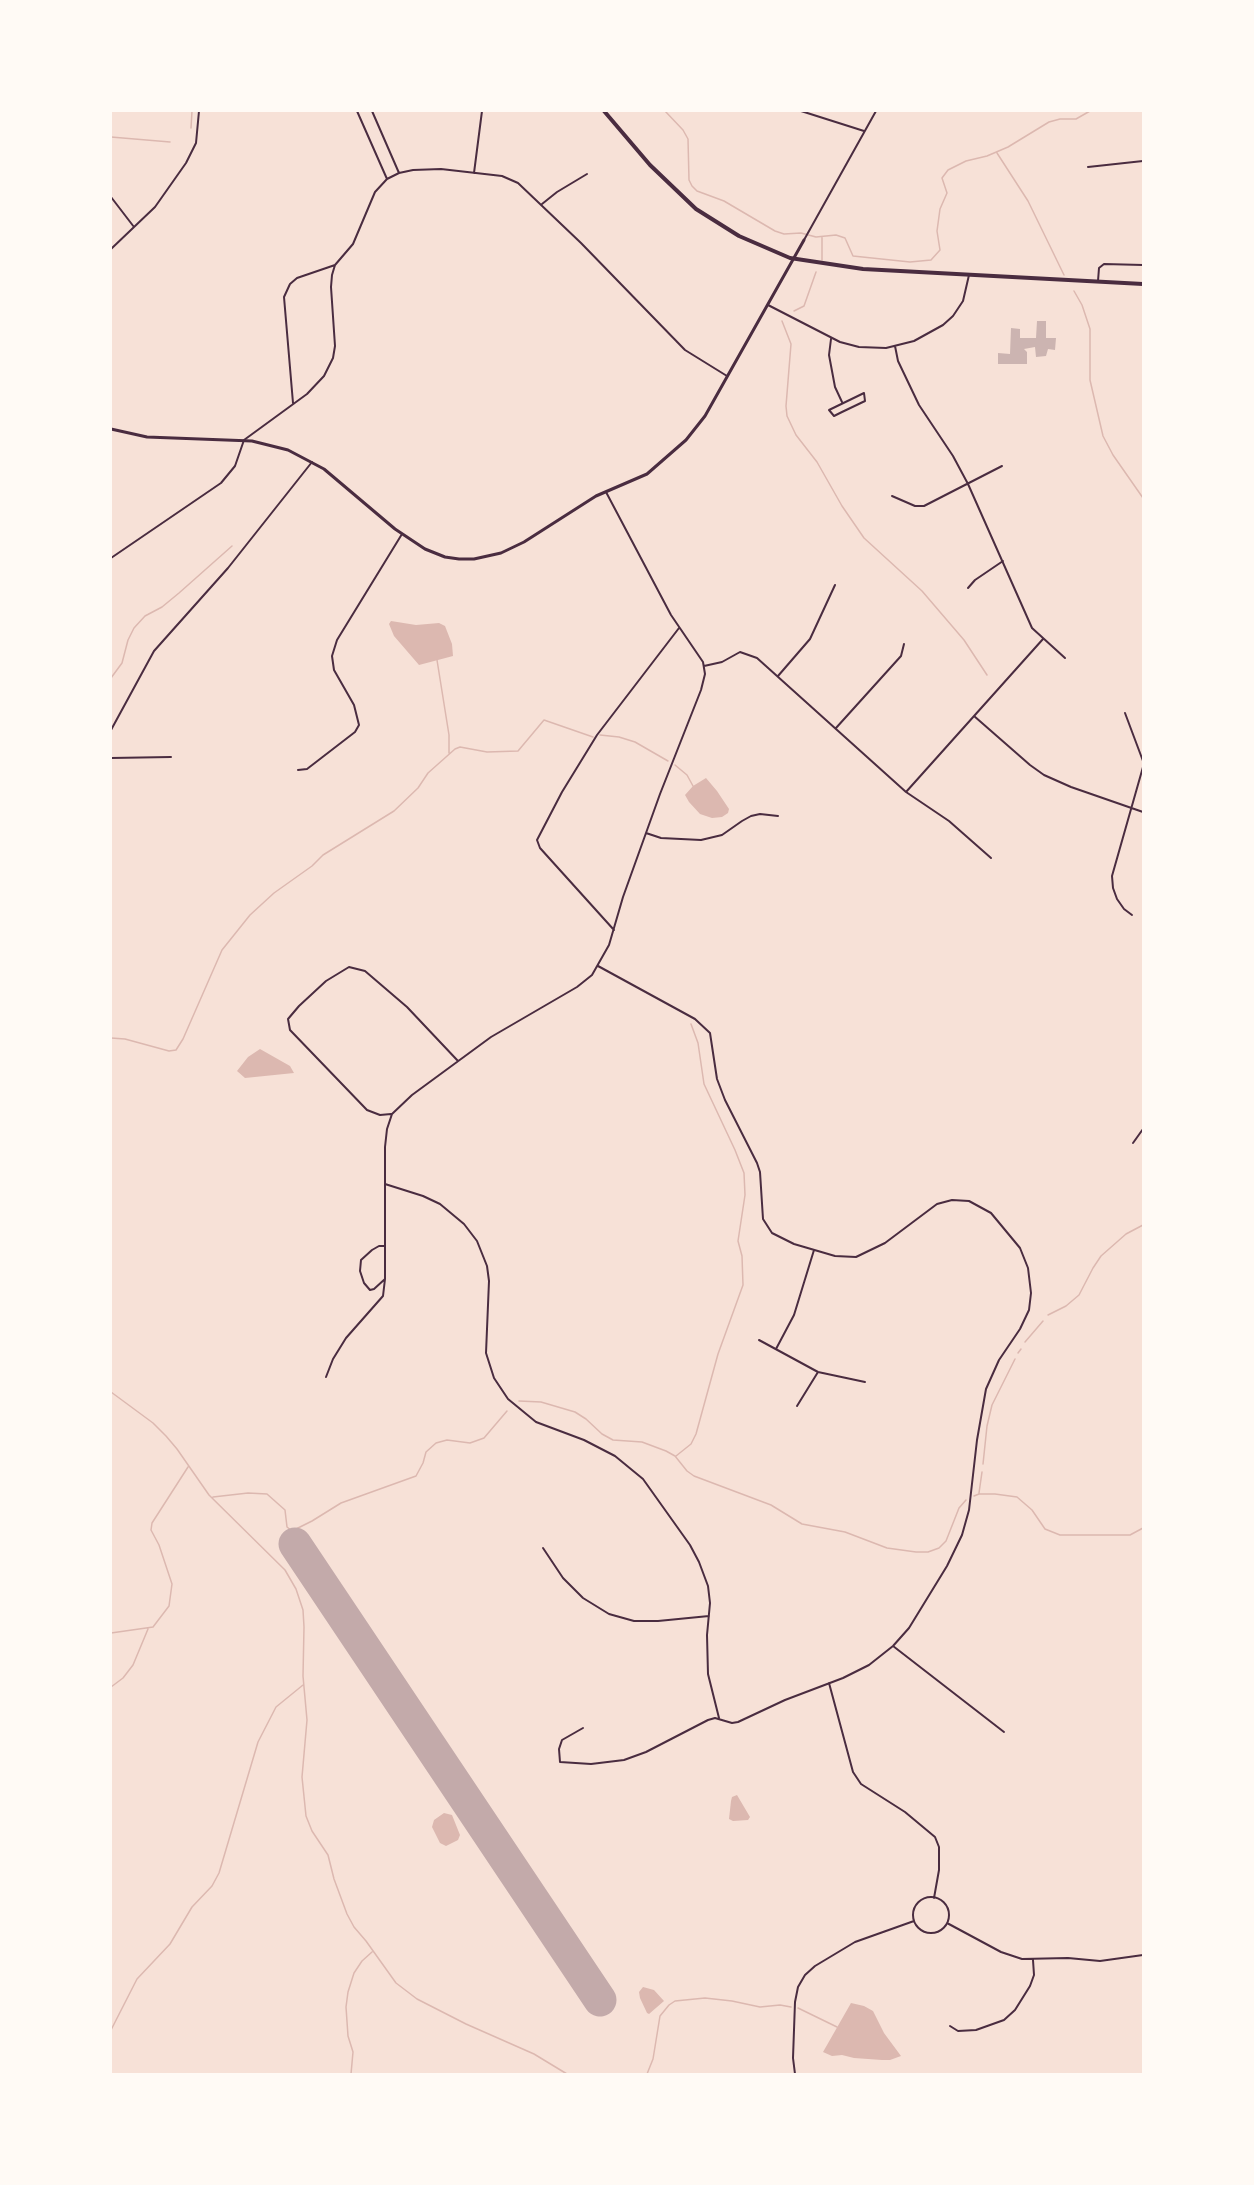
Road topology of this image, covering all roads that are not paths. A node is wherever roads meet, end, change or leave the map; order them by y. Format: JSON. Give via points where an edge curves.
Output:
{"nodes":[{"id":1,"x":199,"y":111,"type":"edge"},
{"id":2,"x":357,"y":111,"type":"edge"},
{"id":3,"x":372,"y":111,"type":"edge"},
{"id":4,"x":482,"y":111,"type":"edge"},
{"id":5,"x":604,"y":111,"type":"edge"},
{"id":6,"x":801,"y":111,"type":"edge"},
{"id":7,"x":876,"y":111,"type":"edge"},
{"id":8,"x":865,"y":131,"type":"junction"},
{"id":9,"x":1143,"y":161,"type":"edge"},
{"id":10,"x":1088,"y":167,"type":"dead end"},
{"id":11,"x":399,"y":173,"type":"junction"},
{"id":12,"x":474,"y":173,"type":"junction"},
{"id":13,"x":587,"y":174,"type":"dead end"},
{"id":14,"x":387,"y":179,"type":"junction"},
{"id":15,"x":111,"y":197,"type":"edge"},
{"id":16,"x":542,"y":204,"type":"junction"},
{"id":17,"x":135,"y":227,"type":"junction"},
{"id":18,"x":804,"y":240,"type":"joint"},
{"id":19,"x":111,"y":249,"type":"edge"},
{"id":20,"x":335,"y":265,"type":"junction"},
{"id":21,"x":1143,"y":265,"type":"edge"},
{"id":22,"x":969,"y":275,"type":"junction"},
{"id":23,"x":1098,"y":280,"type":"junction"},
{"id":24,"x":1143,"y":284,"type":"edge"},
{"id":25,"x":768,"y":305,"type":"junction"},
{"id":26,"x":831,"y":339,"type":"junction"},
{"id":27,"x":895,"y":346,"type":"junction"},
{"id":28,"x":728,"y":376,"type":"junction"},
{"id":29,"x":842,"y":402,"type":"junction"},
{"id":30,"x":293,"y":405,"type":"junction"},
{"id":31,"x":111,"y":429,"type":"edge"},
{"id":32,"x":244,"y":441,"type":"junction"},
{"id":33,"x":312,"y":462,"type":"junction"},
{"id":34,"x":1002,"y":466,"type":"dead end"},
{"id":35,"x":969,"y":484,"type":"junction"},
{"id":36,"x":606,"y":492,"type":"junction"},
{"id":37,"x":892,"y":496,"type":"dead end"},
{"id":38,"x":402,"y":534,"type":"junction"},
{"id":39,"x":111,"y":558,"type":"edge"},
{"id":40,"x":1003,"y":561,"type":"junction"},
{"id":41,"x":835,"y":585,"type":"dead end"},
{"id":42,"x":969,"y":588,"type":"dead end"},
{"id":43,"x":679,"y":628,"type":"junction"},
{"id":44,"x":1043,"y":639,"type":"junction"},
{"id":45,"x":904,"y":644,"type":"dead end"},
{"id":46,"x":1065,"y":658,"type":"dead end"},
{"id":47,"x":704,"y":666,"type":"junction"},
{"id":48,"x":778,"y":676,"type":"junction"},
{"id":49,"x":1125,"y":713,"type":"dead end"},
{"id":50,"x":975,"y":716,"type":"junction"},
{"id":51,"x":836,"y":728,"type":"junction"},
{"id":52,"x":111,"y":730,"type":"edge"},
{"id":53,"x":171,"y":757,"type":"dead end"},
{"id":54,"x":111,"y":758,"type":"edge"},
{"id":55,"x":1143,"y":761,"type":"edge"},
{"id":56,"x":1143,"y":766,"type":"edge"},
{"id":57,"x":298,"y":770,"type":"dead end"},
{"id":58,"x":906,"y":792,"type":"junction"},
{"id":59,"x":1130,"y":808,"type":"junction"},
{"id":60,"x":1143,"y":812,"type":"edge"},
{"id":61,"x":778,"y":816,"type":"dead end"},
{"id":62,"x":646,"y":833,"type":"junction"},
{"id":63,"x":991,"y":858,"type":"dead end"},
{"id":64,"x":1132,"y":915,"type":"dead end"},
{"id":65,"x":614,"y":930,"type":"junction"},
{"id":66,"x":598,"y":966,"type":"junction"},
{"id":67,"x":458,"y":1061,"type":"junction"},
{"id":68,"x":392,"y":1114,"type":"junction"},
{"id":69,"x":1143,"y":1129,"type":"edge"},
{"id":70,"x":1133,"y":1143,"type":"dead end"},
{"id":71,"x":385,"y":1184,"type":"junction"},
{"id":72,"x":385,"y":1246,"type":"junction"},
{"id":73,"x":814,"y":1250,"type":"junction"},
{"id":74,"x":385,"y":1279,"type":"junction"},
{"id":75,"x":759,"y":1340,"type":"dead end"},
{"id":76,"x":776,"y":1349,"type":"junction"},
{"id":77,"x":818,"y":1372,"type":"junction"},
{"id":78,"x":326,"y":1377,"type":"dead end"},
{"id":79,"x":865,"y":1382,"type":"dead end"},
{"id":80,"x":797,"y":1406,"type":"dead end"},
{"id":81,"x":543,"y":1548,"type":"dead end"},
{"id":82,"x":709,"y":1616,"type":"junction"},
{"id":83,"x":893,"y":1646,"type":"junction"},
{"id":84,"x":829,"y":1683,"type":"junction"},
{"id":85,"x":719,"y":1718,"type":"junction"},
{"id":86,"x":583,"y":1728,"type":"dead end"},
{"id":87,"x":1004,"y":1732,"type":"dead end"},
{"id":88,"x":934,"y":1898,"type":"junction"},
{"id":89,"x":914,"y":1921,"type":"junction"},
{"id":90,"x":947,"y":1923,"type":"junction"},
{"id":91,"x":1143,"y":1955,"type":"edge"},
{"id":92,"x":1033,"y":1960,"type":"junction"},
{"id":93,"x":950,"y":2026,"type":"dead end"},
{"id":94,"x":795,"y":2074,"type":"edge"}],
"edges":[{"from":1,"to":17,"type":"street","via":[[196,142],[186,163],[155,207]]},
{"from":2,"to":14,"type":"street"},
{"from":3,"to":11,"type":"street"},
{"from":4,"to":12,"type":"street"},
{"from":5,"to":22,"type":"main road","via":[[689,204],[739,236],[776,253],[810,263]]},
{"from":6,"to":8,"type":"street"},
{"from":7,"to":8,"type":"street"},
{"from":8,"to":18,"type":"street"},
{"from":9,"to":10,"type":"street"},
{"from":11,"to":12,"type":"street","via":[[421,169]]},
{"from":11,"to":14,"type":"street"},
{"from":12,"to":16,"type":"street","via":[[512,180]]},
{"from":13,"to":16,"type":"street"},
{"from":14,"to":20,"type":"street","via":[[371,199],[353,244]]},
{"from":15,"to":17,"type":"street"},
{"from":16,"to":28,"type":"street","via":[[685,350]]},
{"from":17,"to":19,"type":"street"},
{"from":18,"to":25,"type":"street"},
{"from":20,"to":30,"type":"street","via":[[331,287],[333,358],[317,385]]},
{"from":20,"to":30,"type":"street","via":[[297,278],[284,297]]},
{"from":21,"to":23,"type":"street","via":[[1104,264],[1099,268]]},
{"from":22,"to":23,"type":"main road"},
{"from":22,"to":27,"type":"street","via":[[963,302],[953,316],[925,336]]},
{"from":23,"to":24,"type":"main road"},
{"from":25,"to":26,"type":"street"},
{"from":25,"to":28,"type":"street"},
{"from":26,"to":27,"type":"street","via":[[870,348]]},
{"from":26,"to":29,"type":"street","via":[[829,355]]},
{"from":27,"to":35,"type":"street","via":[[919,405]]},
{"from":28,"to":36,"type":"street","via":[[695,430],[669,457],[648,474]]},
{"from":29,"to":29,"type":"street","via":[[830,410],[834,416],[866,397],[864,393]]},
{"from":30,"to":32,"type":"street"},
{"from":31,"to":32,"type":"street","via":[[147,436]]},
{"from":32,"to":33,"type":"street","via":[[271,445]]},
{"from":32,"to":39,"type":"street","via":[[235,466],[225,479]]},
{"from":33,"to":38,"type":"street"},
{"from":33,"to":52,"type":"street","via":[[228,568],[153,651]]},
{"from":34,"to":35,"type":"street"},
{"from":35,"to":37,"type":"street","via":[[924,506]]},
{"from":35,"to":40,"type":"street"},
{"from":36,"to":38,"type":"street","via":[[524,543],[495,555],[474,559],[445,557]]},
{"from":36,"to":43,"type":"street"},
{"from":38,"to":57,"type":"street","via":[[337,640],[332,656],[334,670],[354,705],[359,724],[355,732],[307,769]]},
{"from":40,"to":42,"type":"street"},
{"from":40,"to":44,"type":"street","via":[[1029,624]]},
{"from":41,"to":48,"type":"street","via":[[810,639]]},
{"from":43,"to":47,"type":"street"},
{"from":43,"to":65,"type":"street","via":[[597,735],[537,840],[547,857]]},
{"from":44,"to":46,"type":"street"},
{"from":44,"to":50,"type":"street"},
{"from":45,"to":51,"type":"street","via":[[901,657]]},
{"from":47,"to":48,"type":"street","via":[[740,652],[757,658]]},
{"from":47,"to":62,"type":"street","via":[[701,690]]},
{"from":48,"to":51,"type":"street"},
{"from":49,"to":55,"type":"street"},
{"from":50,"to":58,"type":"street"},
{"from":50,"to":59,"type":"street","via":[[1044,775]]},
{"from":51,"to":58,"type":"street"},
{"from":53,"to":54,"type":"street"},
{"from":56,"to":59,"type":"street"},
{"from":58,"to":63,"type":"street","via":[[949,821]]},
{"from":59,"to":60,"type":"street"},
{"from":59,"to":64,"type":"street","via":[[1112,876],[1116,896]]},
{"from":61,"to":62,"type":"street","via":[[751,816],[722,836],[701,840]]},
{"from":62,"to":65,"type":"street"},
{"from":65,"to":66,"type":"street"},
{"from":66,"to":67,"type":"street","via":[[577,987],[505,1028]]},
{"from":66,"to":73,"type":"street","via":[[695,1019],[710,1033],[719,1088],[760,1172],[765,1225],[776,1236]]},
{"from":67,"to":68,"type":"street"},
{"from":67,"to":68,"type":"street","via":[[407,1007],[365,971],[349,967],[326,981],[299,1006],[288,1024],[367,1110]]},
{"from":68,"to":71,"type":"street","via":[[386,1137]]},
{"from":69,"to":70,"type":"street"},
{"from":71,"to":72,"type":"street"},
{"from":71,"to":82,"type":"street","via":[[440,1204],[473,1236],[483,1255],[489,1281],[486,1353],[502,1392],[536,1422],[600,1446],[643,1479],[699,1562],[708,1586]]},
{"from":72,"to":74,"type":"street"},
{"from":72,"to":74,"type":"street","via":[[364,1255],[360,1265],[370,1290]]},
{"from":73,"to":76,"type":"street","via":[[794,1315]]},
{"from":73,"to":83,"type":"street","via":[[847,1258],[861,1255],[885,1243],[937,1204],[958,1199],[991,1213],[1020,1248],[1028,1268],[1029,1310],[986,1389],[962,1536],[909,1628]]},
{"from":74,"to":78,"type":"street","via":[[383,1296],[346,1338]]},
{"from":75,"to":76,"type":"street"},
{"from":76,"to":77,"type":"street"},
{"from":77,"to":79,"type":"street"},
{"from":77,"to":80,"type":"street"},
{"from":81,"to":82,"type":"street","via":[[563,1578],[583,1598],[609,1614],[634,1621]]},
{"from":82,"to":85,"type":"street","via":[[708,1674]]},
{"from":83,"to":84,"type":"street","via":[[869,1665]]},
{"from":83,"to":87,"type":"street"},
{"from":84,"to":85,"type":"street","via":[[738,1722]]},
{"from":84,"to":88,"type":"street","via":[[853,1772],[861,1784],[935,1837],[939,1870]]},
{"from":85,"to":86,"type":"street","via":[[624,1760],[560,1762],[562,1740]]},
{"from":88,"to":89,"type":"street","via":[[918,1904]]},
{"from":88,"to":90,"type":"street","via":[[947,1907]]},
{"from":89,"to":90,"type":"street","via":[[927,1932],[939,1931]]},
{"from":89,"to":94,"type":"street","via":[[855,1942],[805,1975],[795,2002]]},
{"from":90,"to":92,"type":"street","via":[[1001,1952]]},
{"from":91,"to":92,"type":"street","via":[[1101,1961]]},
{"from":92,"to":93,"type":"street","via":[[1030,1986],[1016,2010],[1004,2020],[976,2030],[958,2031]]}]}
